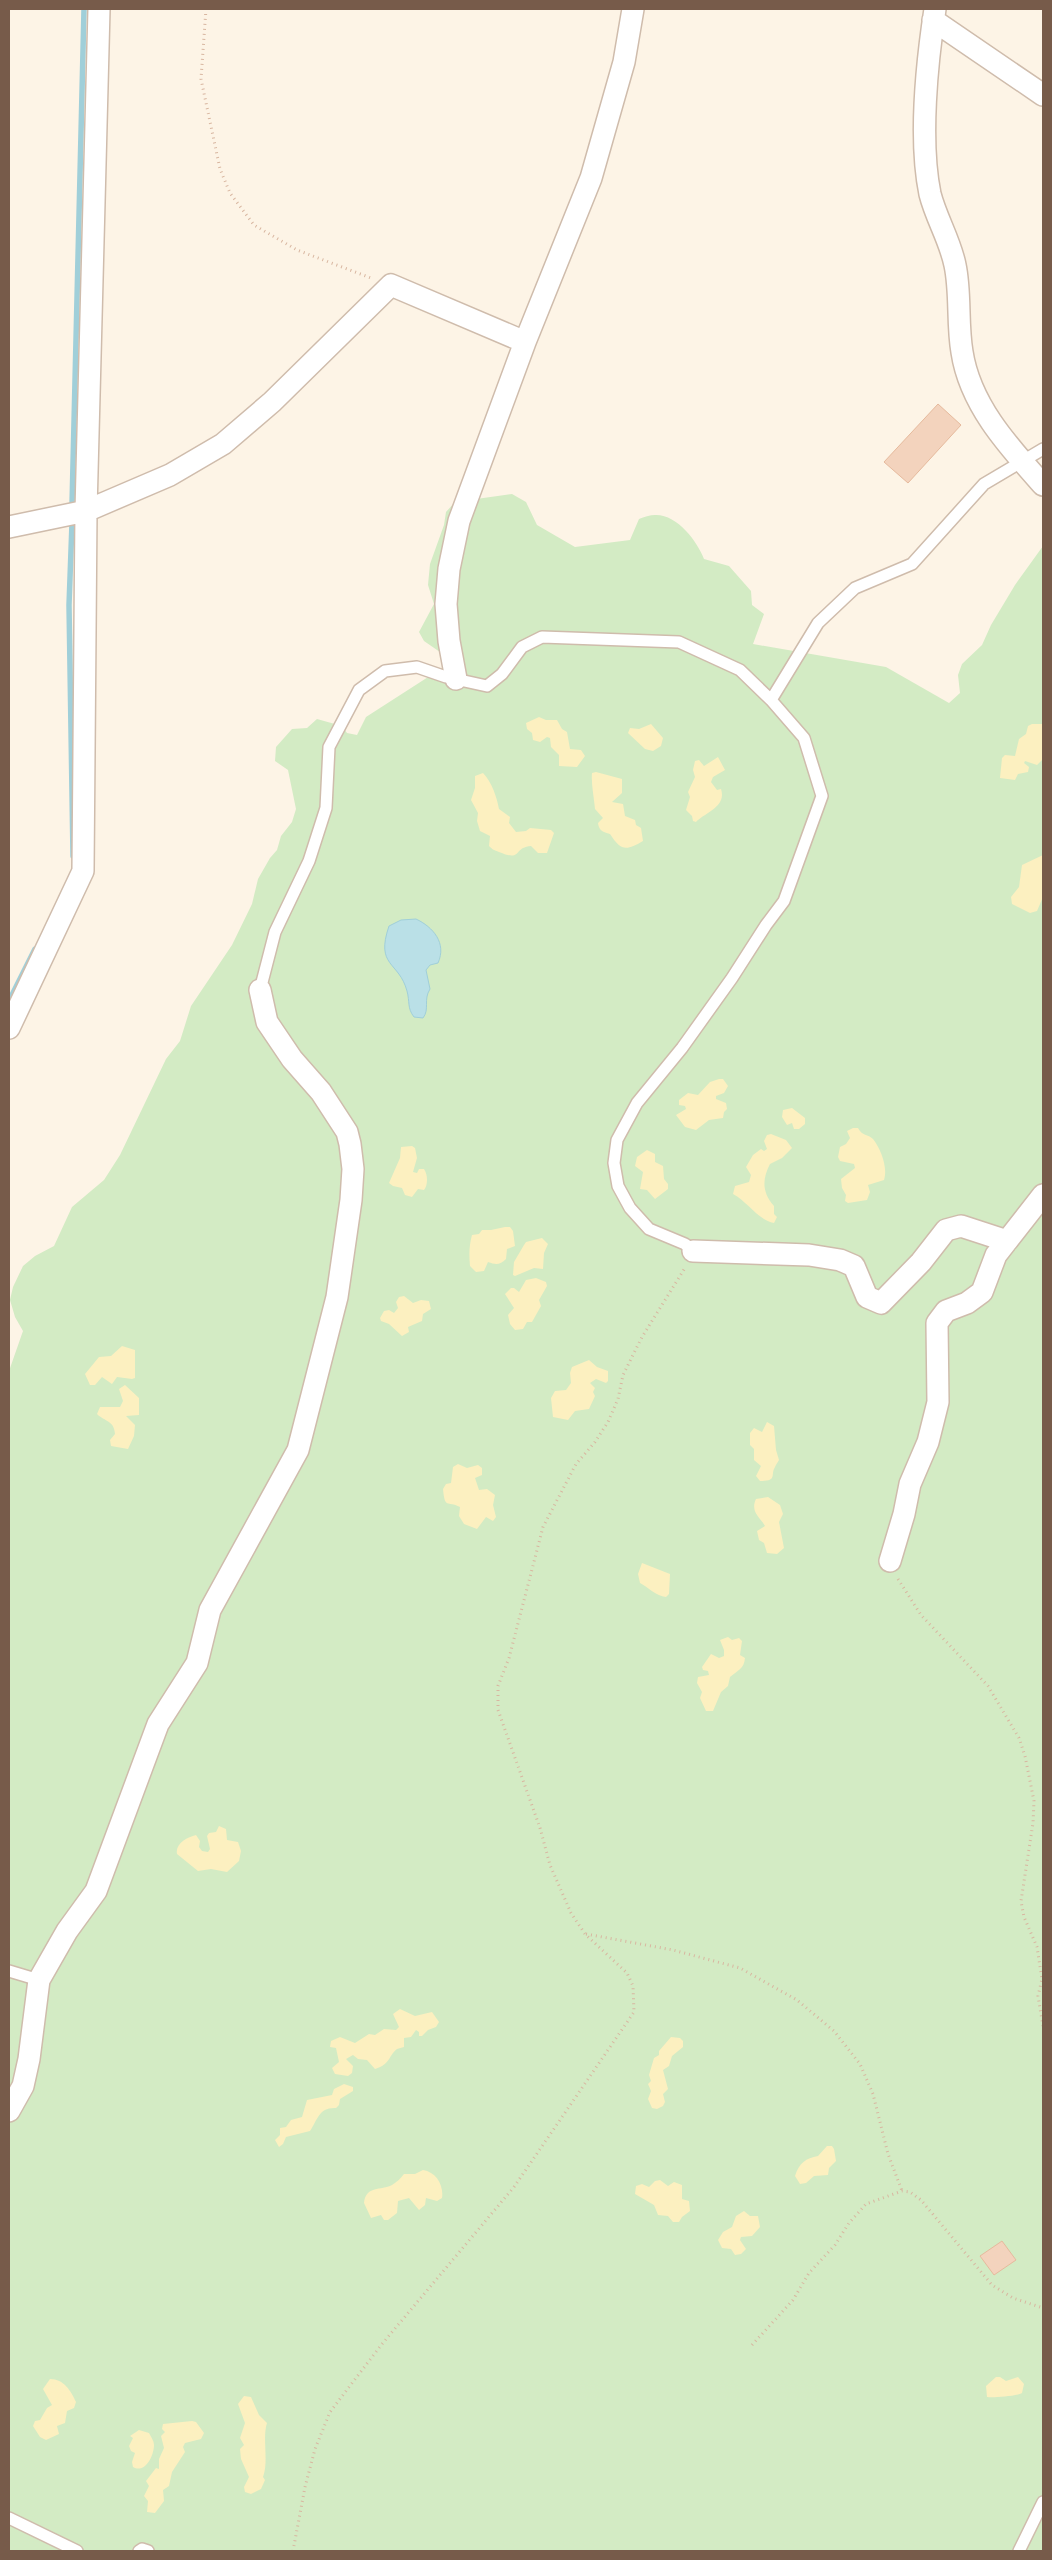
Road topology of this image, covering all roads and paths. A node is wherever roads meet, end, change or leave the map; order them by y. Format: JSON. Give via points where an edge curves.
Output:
{"nodes":[{"id":1,"x":99,"y":9,"type":"edge"},
{"id":2,"x":206,"y":9,"type":"edge"},
{"id":3,"x":634,"y":9,"type":"edge"},
{"id":4,"x":934,"y":14,"type":"edge"},
{"id":5,"x":1043,"y":96,"type":"edge"},
{"id":6,"x":390,"y":285,"type":"junction"},
{"id":7,"x":525,"y":342,"type":"junction"},
{"id":8,"x":1043,"y":449,"type":"edge"},
{"id":9,"x":1023,"y":462,"type":"junction"},
{"id":10,"x":1043,"y":485,"type":"edge"},
{"id":11,"x":86,"y":511,"type":"junction"},
{"id":12,"x":9,"y":527,"type":"edge"},
{"id":13,"x":456,"y":679,"type":"junction"},
{"id":14,"x":770,"y":700,"type":"junction"},
{"id":15,"x":260,"y":990,"type":"joint"},
{"id":16,"x":9,"y":1028,"type":"edge"},
{"id":17,"x":1043,"y":1195,"type":"edge"},
{"id":18,"x":1007,"y":1241,"type":"junction"},
{"id":19,"x":693,"y":1251,"type":"junction"},
{"id":20,"x":890,"y":1561,"type":"joint"},
{"id":21,"x":585,"y":1934,"type":"junction"},
{"id":22,"x":9,"y":1971,"type":"edge"},
{"id":23,"x":40,"y":1980,"type":"junction"},
{"id":24,"x":1043,"y":2026,"type":"edge"},
{"id":25,"x":9,"y":2111,"type":"edge"},
{"id":26,"x":902,"y":2190,"type":"junction"},
{"id":27,"x":1043,"y":2308,"type":"edge"},
{"id":28,"x":752,"y":2345,"type":"dead end"},
{"id":29,"x":1043,"y":2502,"type":"edge"},
{"id":30,"x":9,"y":2518,"type":"edge"},
{"id":31,"x":77,"y":2551,"type":"edge"},
{"id":32,"x":139,"y":2551,"type":"edge"},
{"id":33,"x":148,"y":2551,"type":"edge"},
{"id":34,"x":293,"y":2551,"type":"edge"},
{"id":35,"x":1019,"y":2551,"type":"edge"}],
"edges":[{"from":1,"to":11,"type":"street"},
{"from":2,"to":6,"type":"path","via":[[201,79],[220,169],[230,193],[254,225],[297,250]]},
{"from":3,"to":7,"type":"street","via":[[624,62],[591,178]]},
{"from":4,"to":5,"type":"street"},
{"from":4,"to":9,"type":"street","via":[[924,144],[930,195],[956,267],[961,350],[972,392]]},
{"from":6,"to":7,"type":"street"},
{"from":6,"to":11,"type":"street","via":[[272,402],[223,444],[170,475]]},
{"from":7,"to":13,"type":"street","via":[[459,521],[455,540],[446,604]]},
{"from":8,"to":9,"type":"lane"},
{"from":9,"to":10,"type":"street"},
{"from":9,"to":14,"type":"lane","via":[[984,484],[912,564],[855,588],[842,600],[818,623]]},
{"from":11,"to":12,"type":"street"},
{"from":11,"to":16,"type":"street","via":[[83,871]]},
{"from":13,"to":14,"type":"lane","via":[[487,686],[502,674],[522,647],[542,637],[679,642],[740,670]]},
{"from":13,"to":15,"type":"lane","via":[[417,666],[385,671],[359,690],[329,747],[326,808],[309,861],[275,932]]},
{"from":14,"to":19,"type":"lane","via":[[804,738],[822,796],[802,854],[784,900],[682,1048],[636,1102],[617,1140],[614,1163],[618,1186],[630,1208],[649,1229],[685,1244]]},
{"from":15,"to":23,"type":"street","via":[[267,1022],[347,1132],[353,1169],[337,1297],[298,1450],[210,1610],[197,1663],[158,1724],[96,1891],[67,1931]]},
{"from":17,"to":18,"type":"street"},
{"from":18,"to":19,"type":"street","via":[[961,1226],[946,1230],[881,1303],[867,1297],[854,1266],[840,1260],[809,1255]]},
{"from":18,"to":20,"type":"street","via":[[996,1255],[982,1292],[967,1303],[946,1311],[937,1323],[938,1402],[928,1442],[910,1484]]},
{"from":19,"to":21,"type":"path","via":[[623,1375],[618,1399],[608,1422],[576,1464],[542,1526],[509,1658],[498,1686],[498,1710],[550,1865],[571,1914]]},
{"from":20,"to":24,"type":"path","via":[[901,1587],[921,1615],[988,1686],[1013,1726],[1025,1756],[1034,1800],[1022,1901],[1024,1917],[1037,1947],[1042,1979],[1038,1996]]},
{"from":21,"to":26,"type":"path","via":[[673,1950],[740,1968],[797,2000],[834,2031],[860,2064],[873,2094],[888,2154]]},
{"from":21,"to":34,"type":"path","via":[[627,1973],[633,1986],[634,2012],[514,2187],[382,2344],[330,2412],[305,2486]]},
{"from":22,"to":23,"type":"lane"},
{"from":23,"to":25,"type":"street","via":[[23,2086]]},
{"from":26,"to":27,"type":"path","via":[[921,2200],[1000,2291]]},
{"from":26,"to":28,"type":"path","via":[[866,2204],[809,2273],[793,2300]]},
{"from":29,"to":35,"type":"lane"},
{"from":30,"to":31,"type":"lane"},
{"from":32,"to":33,"type":"lane"}]}
